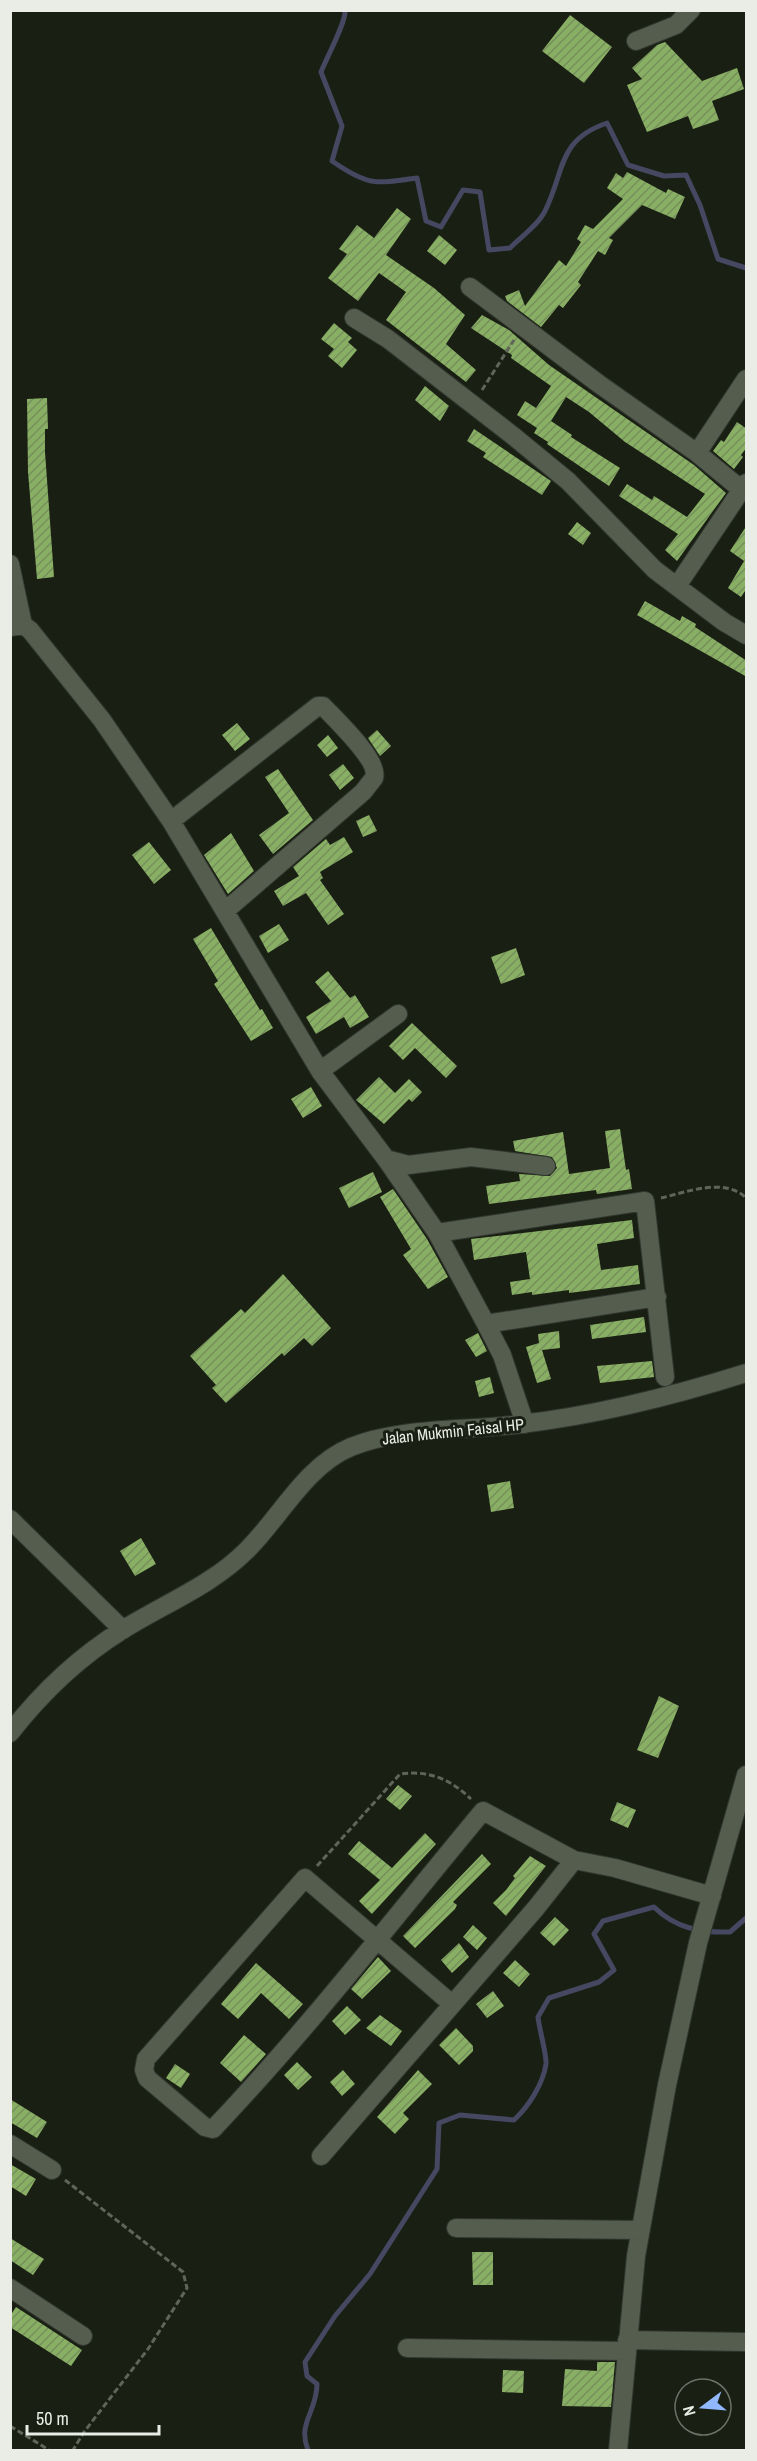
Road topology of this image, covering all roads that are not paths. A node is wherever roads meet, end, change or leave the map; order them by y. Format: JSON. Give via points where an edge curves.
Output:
{"nodes":[{"id":1,"x":691,"y":10,"type":"edge"},
{"id":2,"x":636,"y":41,"type":"dead end"},
{"id":3,"x":470,"y":287,"type":"dead end"},
{"id":4,"x":354,"y":318,"type":"dead end"},
{"id":5,"x":747,"y":379,"type":"edge"},
{"id":6,"x":697,"y":453,"type":"junction"},
{"id":7,"x":744,"y":487,"type":"edge"},
{"id":8,"x":10,"y":564,"type":"edge"},
{"id":9,"x":677,"y":586,"type":"junction"},
{"id":10,"x":17,"y":626,"type":"edge"},
{"id":11,"x":747,"y":635,"type":"edge"},
{"id":12,"x":171,"y":821,"type":"junction"},
{"id":13,"x":225,"y":911,"type":"junction"},
{"id":14,"x":398,"y":1014,"type":"dead end"},
{"id":15,"x":320,"y":1071,"type":"junction"},
{"id":16,"x":386,"y":1159,"type":"junction"},
{"id":17,"x":546,"y":1166,"type":"dead end"},
{"id":18,"x":437,"y":1233,"type":"junction"},
{"id":19,"x":657,"y":1298,"type":"junction"},
{"id":20,"x":486,"y":1324,"type":"junction"},
{"id":21,"x":747,"y":1373,"type":"edge"},
{"id":22,"x":665,"y":1377,"type":"dead end"},
{"id":23,"x":525,"y":1424,"type":"junction"},
{"id":24,"x":10,"y":1519,"type":"edge"},
{"id":25,"x":123,"y":1630,"type":"junction"},
{"id":26,"x":10,"y":1733,"type":"edge"},
{"id":27,"x":747,"y":1775,"type":"edge"},
{"id":28,"x":573,"y":1860,"type":"junction"},
{"id":29,"x":712,"y":1896,"type":"junction"},
{"id":30,"x":377,"y":1940,"type":"junction"},
{"id":31,"x":452,"y":2004,"type":"junction"},
{"id":32,"x":10,"y":2144,"type":"edge"},
{"id":33,"x":321,"y":2156,"type":"dead end"},
{"id":34,"x":52,"y":2170,"type":"road end"},
{"id":35,"x":456,"y":2228,"type":"dead end"},
{"id":36,"x":641,"y":2230,"type":"junction"},
{"id":37,"x":10,"y":2288,"type":"edge"},
{"id":38,"x":83,"y":2336,"type":"dead end"},
{"id":39,"x":747,"y":2342,"type":"edge"},
{"id":40,"x":627,"y":2346,"type":"junction"},
{"id":41,"x":407,"y":2348,"type":"dead end"},
{"id":42,"x":618,"y":2451,"type":"edge"}],
"edges":[{"from":1,"to":2,"type":"street","via":[[676,25]]},
{"from":3,"to":6,"type":"street"},
{"from":4,"to":9,"type":"street","via":[[388,339],[568,481],[655,570]]},
{"from":5,"to":6,"type":"street"},
{"from":6,"to":7,"type":"street"},
{"from":7,"to":9,"type":"street"},
{"from":8,"to":10,"type":"street"},
{"from":9,"to":11,"type":"street"},
{"from":10,"to":12,"type":"street","via":[[48,651],[102,720]]},
{"from":12,"to":13,"type":"street"},
{"from":12,"to":13,"type":"street","via":[[318,706],[354,739],[375,769],[374,778],[363,792]]},
{"from":13,"to":15,"type":"street"},
{"from":14,"to":15,"type":"street"},
{"from":15,"to":16,"type":"street"},
{"from":16,"to":17,"type":"street","via":[[408,1165],[471,1157]]},
{"from":16,"to":18,"type":"street"},
{"from":18,"to":19,"type":"street","via":[[645,1201]]},
{"from":18,"to":20,"type":"street"},
{"from":19,"to":20,"type":"street"},
{"from":19,"to":22,"type":"street"},
{"from":20,"to":23,"type":"street","via":[[502,1355]]},
{"from":21,"to":23,"type":"street","name":"Jalan Mukmin Faisal HP","via":[[676,1394]]},
{"from":23,"to":25,"type":"street","name":"Jalan Mukmin Faisal HP","via":[[406,1434],[350,1447],[300,1486],[244,1553]]},
{"from":24,"to":25,"type":"street"},
{"from":25,"to":26,"type":"street","name":"Jalan Mukmin Faisal HP","via":[[45,1692]]},
{"from":27,"to":29,"type":"street"},
{"from":28,"to":29,"type":"street"},
{"from":28,"to":30,"type":"street","via":[[483,1811]]},
{"from":28,"to":31,"type":"street"},
{"from":29,"to":36,"type":"street","via":[[667,2085]]},
{"from":30,"to":30,"type":"street","via":[[276,2062],[213,2129],[205,2127],[147,2078],[146,2059],[305,1878]]},
{"from":30,"to":31,"type":"street"},
{"from":31,"to":33,"type":"street"},
{"from":32,"to":34,"type":"street"},
{"from":35,"to":36,"type":"street"},
{"from":36,"to":40,"type":"street"},
{"from":37,"to":38,"type":"street"},
{"from":39,"to":40,"type":"street"},
{"from":40,"to":41,"type":"street"},
{"from":40,"to":42,"type":"street"}]}
